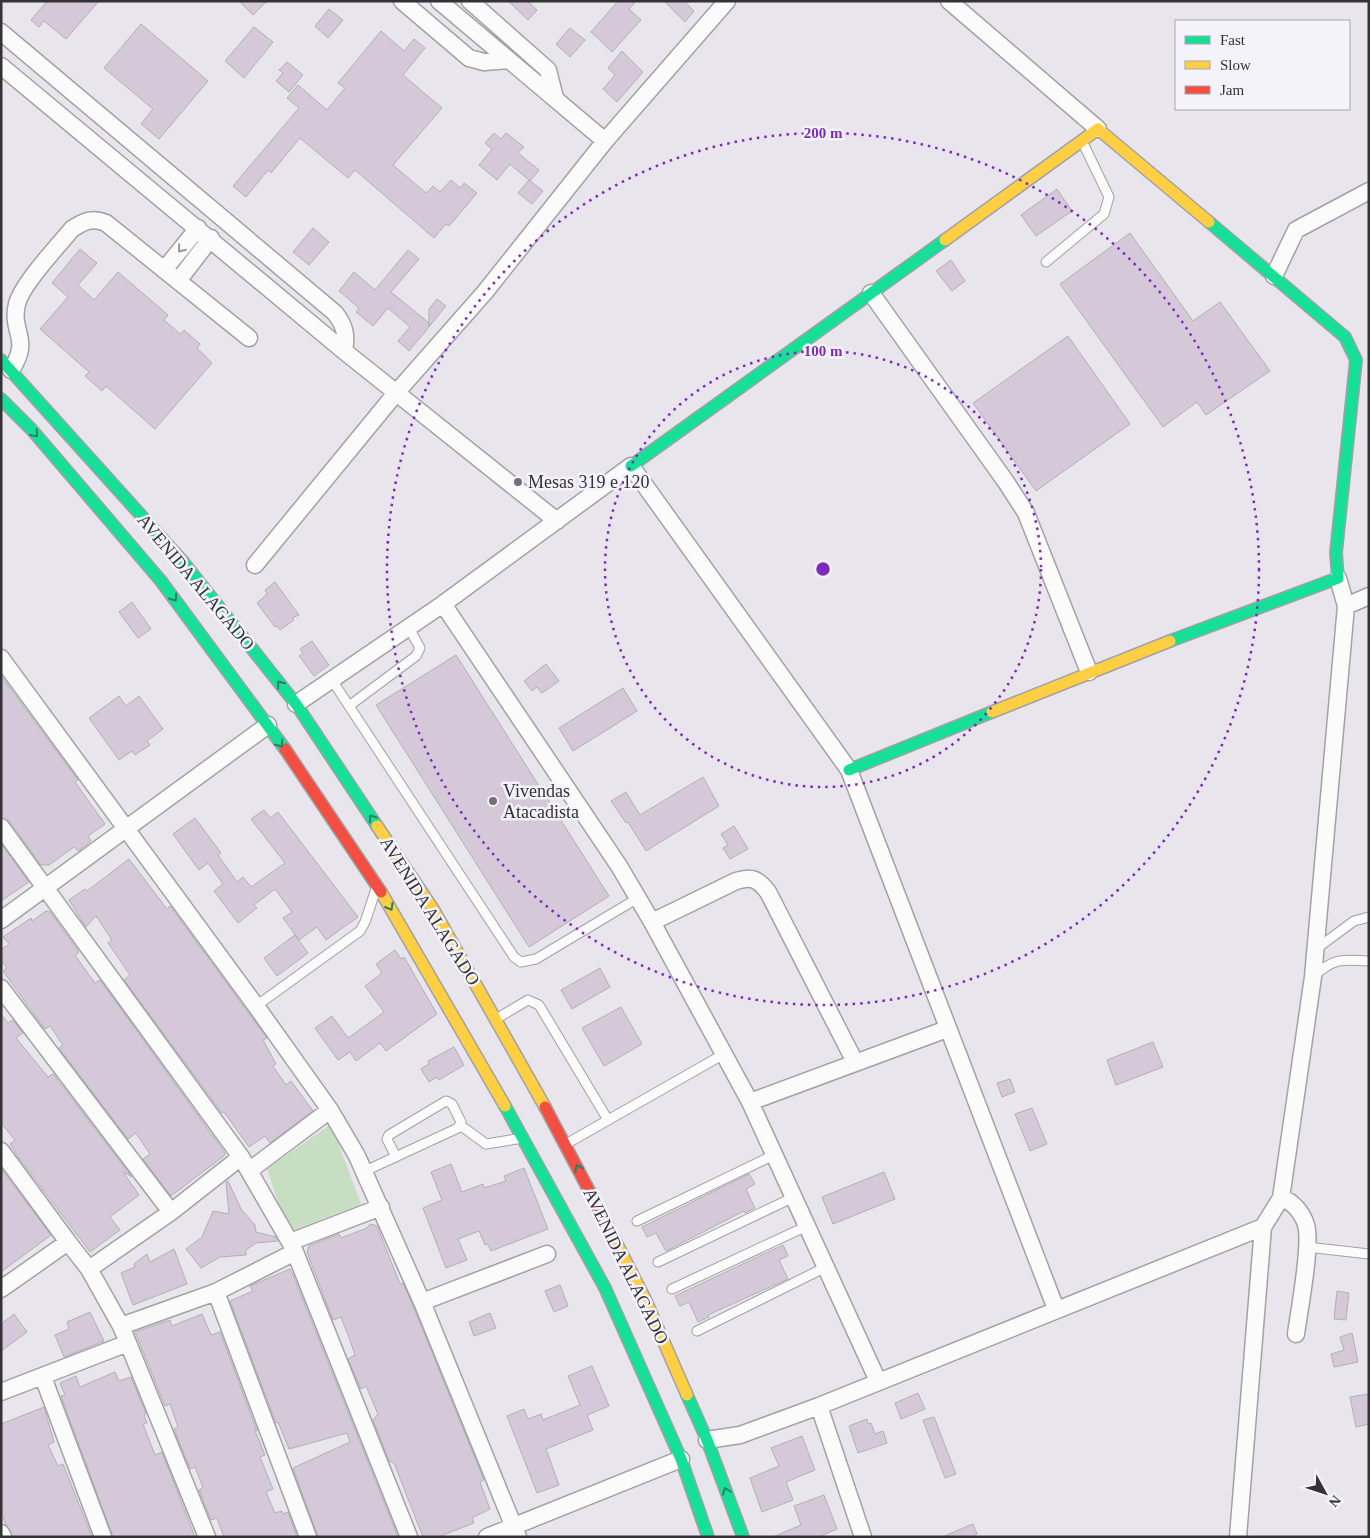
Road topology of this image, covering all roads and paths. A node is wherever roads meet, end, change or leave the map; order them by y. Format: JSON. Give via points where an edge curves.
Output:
{"nodes":[{"id":1,"x":402,"y":1,"type":"edge"},
{"id":2,"x":438,"y":1,"type":"edge"},
{"id":3,"x":470,"y":1,"type":"edge"},
{"id":4,"x":727,"y":1,"type":"edge"},
{"id":5,"x":948,"y":1,"type":"edge"},
{"id":6,"x":1,"y":32,"type":"edge"},
{"id":7,"x":509,"y":60,"type":"junction"},
{"id":8,"x":1,"y":66,"type":"edge"},
{"id":9,"x":555,"y":98,"type":"junction"},
{"id":10,"x":1098,"y":129,"type":"junction"},
{"id":11,"x":1082,"y":140,"type":"junction"},
{"id":12,"x":605,"y":141,"type":"junction"},
{"id":13,"x":1369,"y":192,"type":"edge"},
{"id":14,"x":205,"y":233,"type":"junction"},
{"id":15,"x":1046,"y":262,"type":"dead end"},
{"id":16,"x":164,"y":270,"type":"junction"},
{"id":17,"x":1274,"y":276,"type":"junction"},
{"id":18,"x":178,"y":281,"type":"junction"},
{"id":19,"x":871,"y":293,"type":"junction"},
{"id":20,"x":249,"y":338,"type":"dead end"},
{"id":21,"x":344,"y":351,"type":"junction"},
{"id":22,"x":6,"y":365,"type":"edge"},
{"id":23,"x":1362,"y":375,"type":"edge"},
{"id":24,"x":396,"y":393,"type":"junction"},
{"id":25,"x":1,"y":399,"type":"edge"},
{"id":26,"x":631,"y":466,"type":"junction"},
{"id":27,"x":557,"y":522,"type":"junction"},
{"id":28,"x":169,"y":546,"type":"junction"},
{"id":29,"x":184,"y":563,"type":"junction"},
{"id":30,"x":255,"y":565,"type":"dead end"},
{"id":31,"x":147,"y":567,"type":"junction"},
{"id":32,"x":167,"y":576,"type":"junction"},
{"id":33,"x":1338,"y":578,"type":"junction"},
{"id":34,"x":1369,"y":596,"type":"edge"},
{"id":35,"x":442,"y":604,"type":"junction"},
{"id":36,"x":1346,"y":606,"type":"junction"},
{"id":37,"x":408,"y":628,"type":"junction"},
{"id":38,"x":1,"y":658,"type":"edge"},
{"id":39,"x":1088,"y":672,"type":"junction"},
{"id":40,"x":332,"y":680,"type":"junction"},
{"id":41,"x":296,"y":704,"type":"junction"},
{"id":42,"x":349,"y":706,"type":"junction"},
{"id":43,"x":268,"y":725,"type":"junction"},
{"id":44,"x":849,"y":770,"type":"junction"},
{"id":45,"x":1,"y":827,"type":"edge"},
{"id":46,"x":128,"y":829,"type":"junction"},
{"id":47,"x":377,"y":884,"type":"junction"},
{"id":48,"x":46,"y":888,"type":"junction"},
{"id":49,"x":638,"y":898,"type":"junction"},
{"id":50,"x":1369,"y":917,"type":"edge"},
{"id":51,"x":1,"y":920,"type":"edge"},
{"id":52,"x":652,"y":922,"type":"junction"},
{"id":53,"x":1316,"y":950,"type":"junction"},
{"id":54,"x":1369,"y":961,"type":"edge"},
{"id":55,"x":1313,"y":977,"type":"junction"},
{"id":56,"x":1,"y":988,"type":"edge"},
{"id":57,"x":256,"y":1006,"type":"junction"},
{"id":58,"x":496,"y":1019,"type":"junction"},
{"id":59,"x":947,"y":1029,"type":"junction"},
{"id":60,"x":724,"y":1054,"type":"junction"},
{"id":61,"x":855,"y":1062,"type":"junction"},
{"id":62,"x":750,"y":1102,"type":"junction"},
{"id":63,"x":330,"y":1110,"type":"junction"},
{"id":64,"x":608,"y":1120,"type":"junction"},
{"id":65,"x":460,"y":1125,"type":"junction"},
{"id":66,"x":523,"y":1138,"type":"junction"},
{"id":67,"x":566,"y":1144,"type":"junction"},
{"id":68,"x":1,"y":1151,"type":"edge"},
{"id":69,"x":774,"y":1156,"type":"junction"},
{"id":70,"x":396,"y":1157,"type":"junction"},
{"id":71,"x":246,"y":1163,"type":"junction"},
{"id":72,"x":365,"y":1172,"type":"junction"},
{"id":73,"x":794,"y":1197,"type":"junction"},
{"id":74,"x":1281,"y":1198,"type":"junction"},
{"id":75,"x":381,"y":1207,"type":"junction"},
{"id":76,"x":171,"y":1212,"type":"junction"},
{"id":77,"x":636,"y":1221,"type":"dead end"},
{"id":78,"x":807,"y":1226,"type":"junction"},
{"id":79,"x":1263,"y":1227,"type":"junction"},
{"id":80,"x":68,"y":1242,"type":"junction"},
{"id":81,"x":292,"y":1247,"type":"junction"},
{"id":82,"x":1307,"y":1247,"type":"junction"},
{"id":83,"x":547,"y":1254,"type":"dead end"},
{"id":84,"x":1369,"y":1254,"type":"edge"},
{"id":85,"x":658,"y":1262,"type":"dead end"},
{"id":86,"x":826,"y":1267,"type":"junction"},
{"id":87,"x":89,"y":1269,"type":"junction"},
{"id":88,"x":672,"y":1288,"type":"dead end"},
{"id":89,"x":1,"y":1289,"type":"edge"},
{"id":90,"x":216,"y":1292,"type":"junction"},
{"id":91,"x":422,"y":1302,"type":"junction"},
{"id":92,"x":1056,"y":1309,"type":"junction"},
{"id":93,"x":121,"y":1326,"type":"junction"},
{"id":94,"x":697,"y":1331,"type":"dead end"},
{"id":95,"x":1296,"y":1334,"type":"dead end"},
{"id":96,"x":128,"y":1344,"type":"junction"},
{"id":97,"x":43,"y":1377,"type":"junction"},
{"id":98,"x":878,"y":1381,"type":"junction"},
{"id":99,"x":1,"y":1392,"type":"edge"},
{"id":100,"x":819,"y":1406,"type":"junction"},
{"id":101,"x":740,"y":1435,"type":"junction"},
{"id":102,"x":707,"y":1440,"type":"junction"},
{"id":103,"x":681,"y":1459,"type":"junction"},
{"id":104,"x":714,"y":1460,"type":"junction"},
{"id":105,"x":516,"y":1532,"type":"edge"},
{"id":106,"x":1,"y":1533,"type":"edge"},
{"id":107,"x":3,"y":1537,"type":"edge"},
{"id":108,"x":103,"y":1537,"type":"edge"},
{"id":109,"x":207,"y":1537,"type":"edge"},
{"id":110,"x":308,"y":1537,"type":"edge"},
{"id":111,"x":409,"y":1537,"type":"edge"},
{"id":112,"x":487,"y":1537,"type":"edge"},
{"id":113,"x":708,"y":1537,"type":"edge"},
{"id":114,"x":743,"y":1537,"type":"edge"},
{"id":115,"x":864,"y":1537,"type":"edge"},
{"id":116,"x":1238,"y":1537,"type":"edge"}],
"edges":[{"from":1,"to":7,"type":"street","via":[[469,58],[484,62]]},
{"from":2,"to":7,"type":"street"},
{"from":3,"to":9,"type":"street","via":[[548,70]]},
{"from":4,"to":12,"type":"street"},
{"from":5,"to":10,"type":"street"},
{"from":6,"to":21,"type":"street","via":[[335,313],[347,336]]},
{"from":7,"to":9,"type":"street"},
{"from":8,"to":14,"type":"street"},
{"from":9,"to":12,"type":"street"},
{"from":10,"to":11,"type":"main road"},
{"from":10,"to":17,"type":"main road"},
{"from":11,"to":15,"type":"lane","via":[[1109,197],[1108,207],[1104,214]]},
{"from":11,"to":19,"type":"main road"},
{"from":12,"to":24,"type":"street","via":[[484,292]]},
{"from":13,"to":17,"type":"street","via":[[1296,230]]},
{"from":14,"to":16,"type":"street","one_way":true},
{"from":14,"to":18,"type":"street"},
{"from":14,"to":21,"type":"street"},
{"from":16,"to":18,"type":"street"},
{"from":16,"to":22,"type":"street","via":[[106,223],[96,219],[81,223],[72,229],[17,304],[22,348],[20,358]]},
{"from":17,"to":23,"type":"main road","via":[[1345,337]]},
{"from":18,"to":20,"type":"street"},
{"from":19,"to":26,"type":"main road"},
{"from":19,"to":39,"type":"street","via":[[1026,513]]},
{"from":21,"to":24,"type":"street"},
{"from":22,"to":28,"type":"main road","name":"AVENIDA ALAGADO"},
{"from":23,"to":33,"type":"main road","via":[[1336,553]]},
{"from":24,"to":27,"type":"street"},
{"from":24,"to":30,"type":"street"},
{"from":25,"to":31,"type":"main road","name":"AVENIDA ALAGADO","one_way":true,"via":[[32,430]]},
{"from":26,"to":27,"type":"street"},
{"from":26,"to":44,"type":"street"},
{"from":27,"to":35,"type":"street"},
{"from":28,"to":29,"type":"main road","name":"AVENIDA ALAGADO"},
{"from":28,"to":31,"type":"main road"},
{"from":29,"to":32,"type":"main road"},
{"from":41,"to":29,"type":"main road","name":"AVENIDA ALAGADO","one_way":true},
{"from":31,"to":32,"type":"main road","name":"AVENIDA ALAGADO"},
{"from":32,"to":43,"type":"main road","name":"AVENIDA ALAGADO","one_way":true},
{"from":33,"to":36,"type":"street"},
{"from":33,"to":39,"type":"main road"},
{"from":34,"to":36,"type":"street"},
{"from":35,"to":37,"type":"street"},
{"from":35,"to":49,"type":"street"},
{"from":36,"to":53,"type":"street"},
{"from":37,"to":40,"type":"street"},
{"from":37,"to":42,"type":"lane","via":[[420,648],[416,656]]},
{"from":38,"to":46,"type":"street"},
{"from":39,"to":44,"type":"main road"},
{"from":40,"to":41,"type":"street"},
{"from":40,"to":42,"type":"lane"},
{"from":58,"to":41,"type":"main road","name":"AVENIDA ALAGADO","one_way":true,"via":[[433,909]]},
{"from":42,"to":49,"type":"lane","via":[[521,962],[536,960]]},
{"from":43,"to":46,"type":"street"},
{"from":43,"to":47,"type":"main road","name":"AVENIDA ALAGADO","one_way":true},
{"from":44,"to":59,"type":"street"},
{"from":45,"to":48,"type":"street"},
{"from":46,"to":48,"type":"street"},
{"from":46,"to":57,"type":"street"},
{"from":47,"to":57,"type":"lane","via":[[360,931]]},
{"from":47,"to":66,"type":"main road","name":"AVENIDA ALAGADO","one_way":true},
{"from":48,"to":51,"type":"street"},
{"from":48,"to":71,"type":"street"},
{"from":49,"to":52,"type":"street"},
{"from":50,"to":53,"type":"lane","via":[[1354,921]]},
{"from":52,"to":60,"type":"street"},
{"from":52,"to":61,"type":"street","via":[[736,881],[748,877],[759,881],[768,892]]},
{"from":53,"to":55,"type":"street"},
{"from":54,"to":55,"type":"lane","via":[[1344,959]]},
{"from":55,"to":74,"type":"street"},
{"from":56,"to":76,"type":"street"},
{"from":57,"to":63,"type":"street"},
{"from":58,"to":64,"type":"lane","via":[[528,1000],[539,1005]]},
{"from":58,"to":67,"type":"main road","name":"AVENIDA ALAGADO"},
{"from":59,"to":61,"type":"street"},
{"from":59,"to":92,"type":"street"},
{"from":60,"to":62,"type":"street"},
{"from":60,"to":64,"type":"lane"},
{"from":61,"to":62,"type":"street"},
{"from":62,"to":69,"type":"street"},
{"from":63,"to":71,"type":"street"},
{"from":63,"to":72,"type":"street"},
{"from":64,"to":67,"type":"lane"},
{"from":65,"to":66,"type":"lane","via":[[486,1144]]},
{"from":65,"to":70,"type":"lane"},
{"from":65,"to":70,"type":"lane","via":[[452,1104],[446,1101],[389,1135],[387,1139]]},
{"from":66,"to":103,"type":"main road","name":"AVENIDA ALAGADO","via":[[605,1288]]},
{"from":102,"to":67,"type":"main road","name":"AVENIDA ALAGADO","one_way":true,"via":[[645,1299]]},
{"from":68,"to":80,"type":"street"},
{"from":69,"to":73,"type":"street"},
{"from":69,"to":77,"type":"lane"},
{"from":70,"to":72,"type":"lane"},
{"from":71,"to":76,"type":"street"},
{"from":71,"to":81,"type":"street"},
{"from":72,"to":75,"type":"street"},
{"from":73,"to":78,"type":"street"},
{"from":73,"to":85,"type":"lane"},
{"from":74,"to":79,"type":"street"},
{"from":74,"to":82,"type":"street","via":[[1294,1204],[1301,1214],[1307,1226]]},
{"from":75,"to":81,"type":"street"},
{"from":75,"to":91,"type":"street"},
{"from":76,"to":87,"type":"street"},
{"from":78,"to":86,"type":"street"},
{"from":78,"to":88,"type":"lane"},
{"from":79,"to":92,"type":"street"},
{"from":79,"to":116,"type":"street"},
{"from":80,"to":87,"type":"street"},
{"from":80,"to":89,"type":"street"},
{"from":81,"to":90,"type":"street"},
{"from":81,"to":111,"type":"street"},
{"from":82,"to":84,"type":"lane"},
{"from":82,"to":95,"type":"street"},
{"from":83,"to":91,"type":"street"},
{"from":86,"to":94,"type":"lane"},
{"from":86,"to":98,"type":"street"},
{"from":87,"to":93,"type":"street"},
{"from":90,"to":93,"type":"street"},
{"from":90,"to":110,"type":"street"},
{"from":91,"to":105,"type":"street"},
{"from":92,"to":98,"type":"street"},
{"from":93,"to":96,"type":"street"},
{"from":96,"to":97,"type":"street"},
{"from":96,"to":109,"type":"street"},
{"from":97,"to":99,"type":"street"},
{"from":97,"to":108,"type":"street"},
{"from":98,"to":100,"type":"street"},
{"from":100,"to":101,"type":"street"},
{"from":100,"to":115,"type":"street"},
{"from":101,"to":102,"type":"street"},
{"from":101,"to":104,"type":"street"},
{"from":102,"to":104,"type":"main road","name":"AVENIDA ALAGADO"},
{"from":103,"to":105,"type":"street"},
{"from":103,"to":113,"type":"main road","name":"AVENIDA ALAGADO"},
{"from":114,"to":104,"type":"main road","name":"AVENIDA ALAGADO","one_way":true},
{"from":105,"to":112,"type":"street"},
{"from":106,"to":107,"type":"street"}]}
